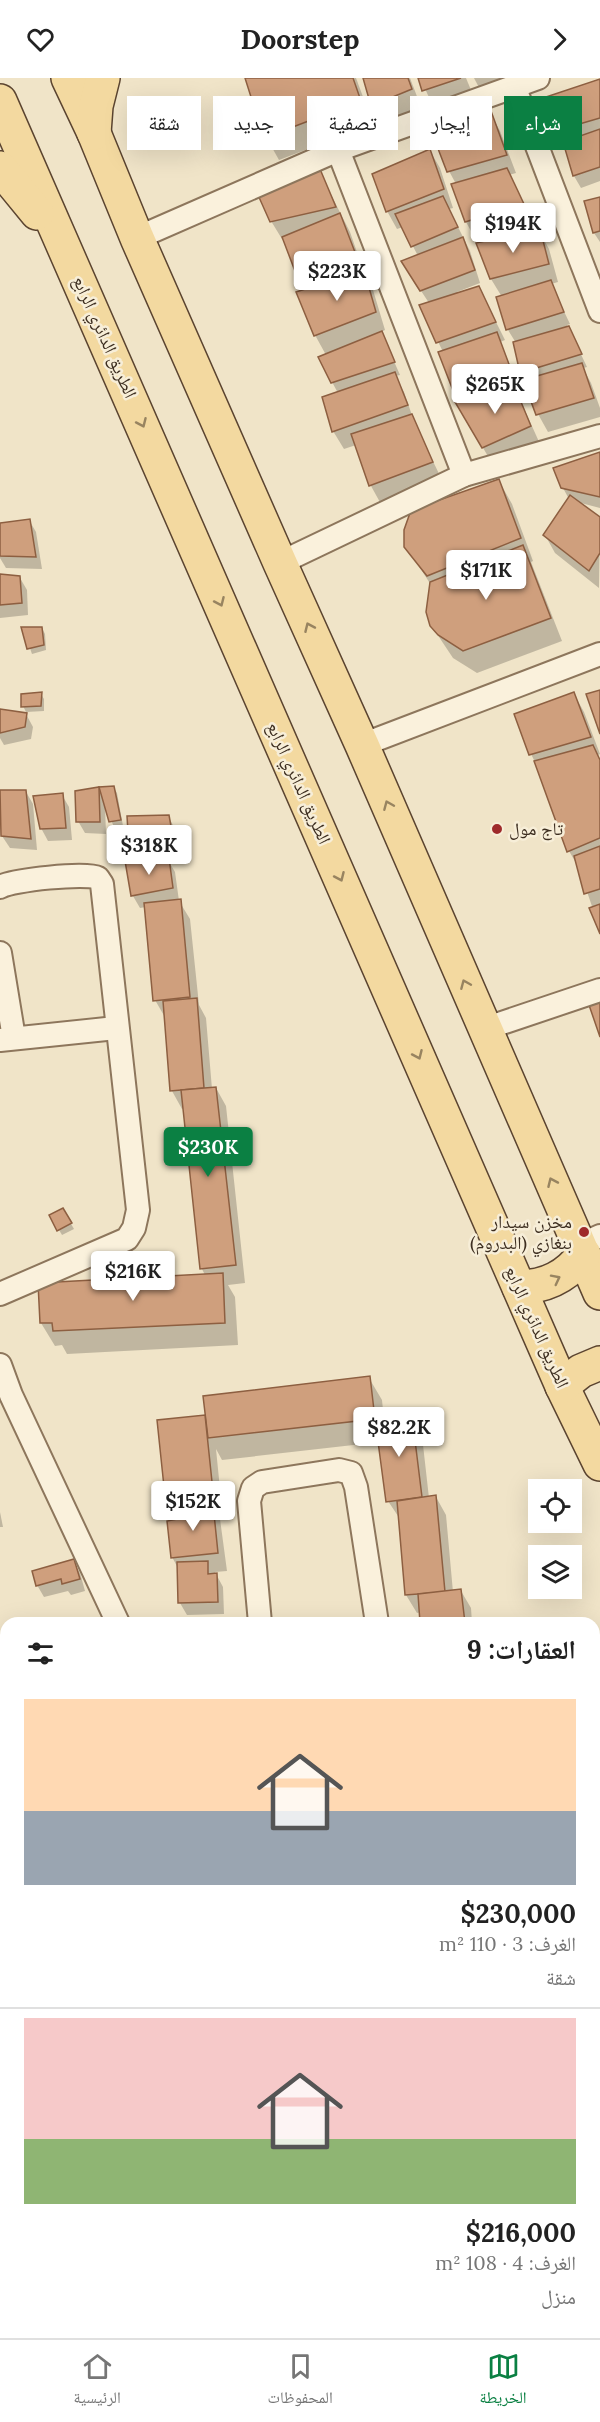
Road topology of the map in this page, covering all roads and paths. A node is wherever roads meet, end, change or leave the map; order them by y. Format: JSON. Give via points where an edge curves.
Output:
{"nodes":[{"id":1,"x":68,"y":78,"type":"edge"},
{"id":2,"x":103,"y":78,"type":"edge"},
{"id":3,"x":538,"y":78,"type":"edge"},
{"id":4,"x":514,"y":86,"type":"junction"},
{"id":5,"x":0,"y":101,"type":"edge"},
{"id":6,"x":398,"y":128,"type":"edge"},
{"id":7,"x":94,"y":132,"type":"junction"},
{"id":8,"x":338,"y":150,"type":"joint"},
{"id":9,"x":0,"y":168,"type":"edge"},
{"id":10,"x":137,"y":238,"type":"junction"},
{"id":11,"x":70,"y":257,"type":"junction"},
{"id":12,"x":600,"y":311,"type":"edge"},
{"id":13,"x":600,"y":436,"type":"edge"},
{"id":14,"x":464,"y":475,"type":"junction"},
{"id":15,"x":280,"y":562,"type":"junction"},
{"id":16,"x":600,"y":654,"type":"edge"},
{"id":17,"x":362,"y":745,"type":"junction"},
{"id":18,"x":0,"y":887,"type":"edge"},
{"id":19,"x":0,"y":953,"type":"edge"},
{"id":20,"x":600,"y":990,"type":"edge"},
{"id":21,"x":116,"y":1028,"type":"junction"},
{"id":22,"x":484,"y":1029,"type":"junction"},
{"id":23,"x":7,"y":1039,"type":"edge"},
{"id":24,"x":588,"y":1245,"type":"edge"},
{"id":25,"x":519,"y":1287,"type":"junction"},
{"id":26,"x":600,"y":1293,"type":"edge"},
{"id":27,"x":0,"y":1294,"type":"edge"},
{"id":28,"x":600,"y":1364,"type":"edge"},
{"id":29,"x":0,"y":1365,"type":"edge"},
{"id":30,"x":562,"y":1386,"type":"junction"},
{"id":31,"x":5,"y":1397,"type":"edge"},
{"id":32,"x":600,"y":1464,"type":"edge"},
{"id":33,"x":115,"y":1617,"type":"edge"},
{"id":34,"x":259,"y":1617,"type":"edge"},
{"id":35,"x":375,"y":1617,"type":"edge"}],
"edges":[{"from":1,"to":7,"type":"main road"},
{"from":2,"to":7,"type":"main road"},
{"from":3,"to":4,"type":"street"},
{"from":4,"to":6,"type":"street"},
{"from":4,"to":12,"type":"street"},
{"from":5,"to":11,"type":"main road","name":"الطريق الدائري الرابع"},
{"from":7,"to":10,"type":"main road"},
{"from":8,"to":10,"type":"street"},
{"from":8,"to":14,"type":"street"},
{"from":9,"to":11,"type":"main road"},
{"from":10,"to":15,"type":"main road"},
{"from":11,"to":25,"type":"main road","name":"الطريق الدائري الرابع","one_way":true},
{"from":13,"to":14,"type":"street"},
{"from":14,"to":15,"type":"street"},
{"from":17,"to":15,"type":"main road","one_way":true},
{"from":16,"to":17,"type":"street"},
{"from":22,"to":17,"type":"main road","one_way":true},
{"from":18,"to":21,"type":"street","via":[[50,878],[98,878],[106,904]]},
{"from":19,"to":23,"type":"street"},
{"from":20,"to":22,"type":"street"},
{"from":21,"to":23,"type":"street"},
{"from":21,"to":27,"type":"street","via":[[138,1210],[131,1234]]},
{"from":24,"to":22,"type":"main road","one_way":true},
{"from":25,"to":24,"type":"main road","one_way":true,"via":[[556,1280],[567,1273]]},
{"from":24,"to":26,"type":"main road"},
{"from":25,"to":30,"type":"main road","name":"الطريق الدائري الرابع"},
{"from":28,"to":30,"type":"main road","via":[[581,1371]]},
{"from":29,"to":31,"type":"street"},
{"from":30,"to":32,"type":"main road","name":"الطريق الدائري الرابع"},
{"from":31,"to":33,"type":"street"},
{"from":34,"to":35,"type":"street","via":[[249,1501],[253,1488],[262,1482],[339,1470],[351,1473],[356,1487]]}]}
